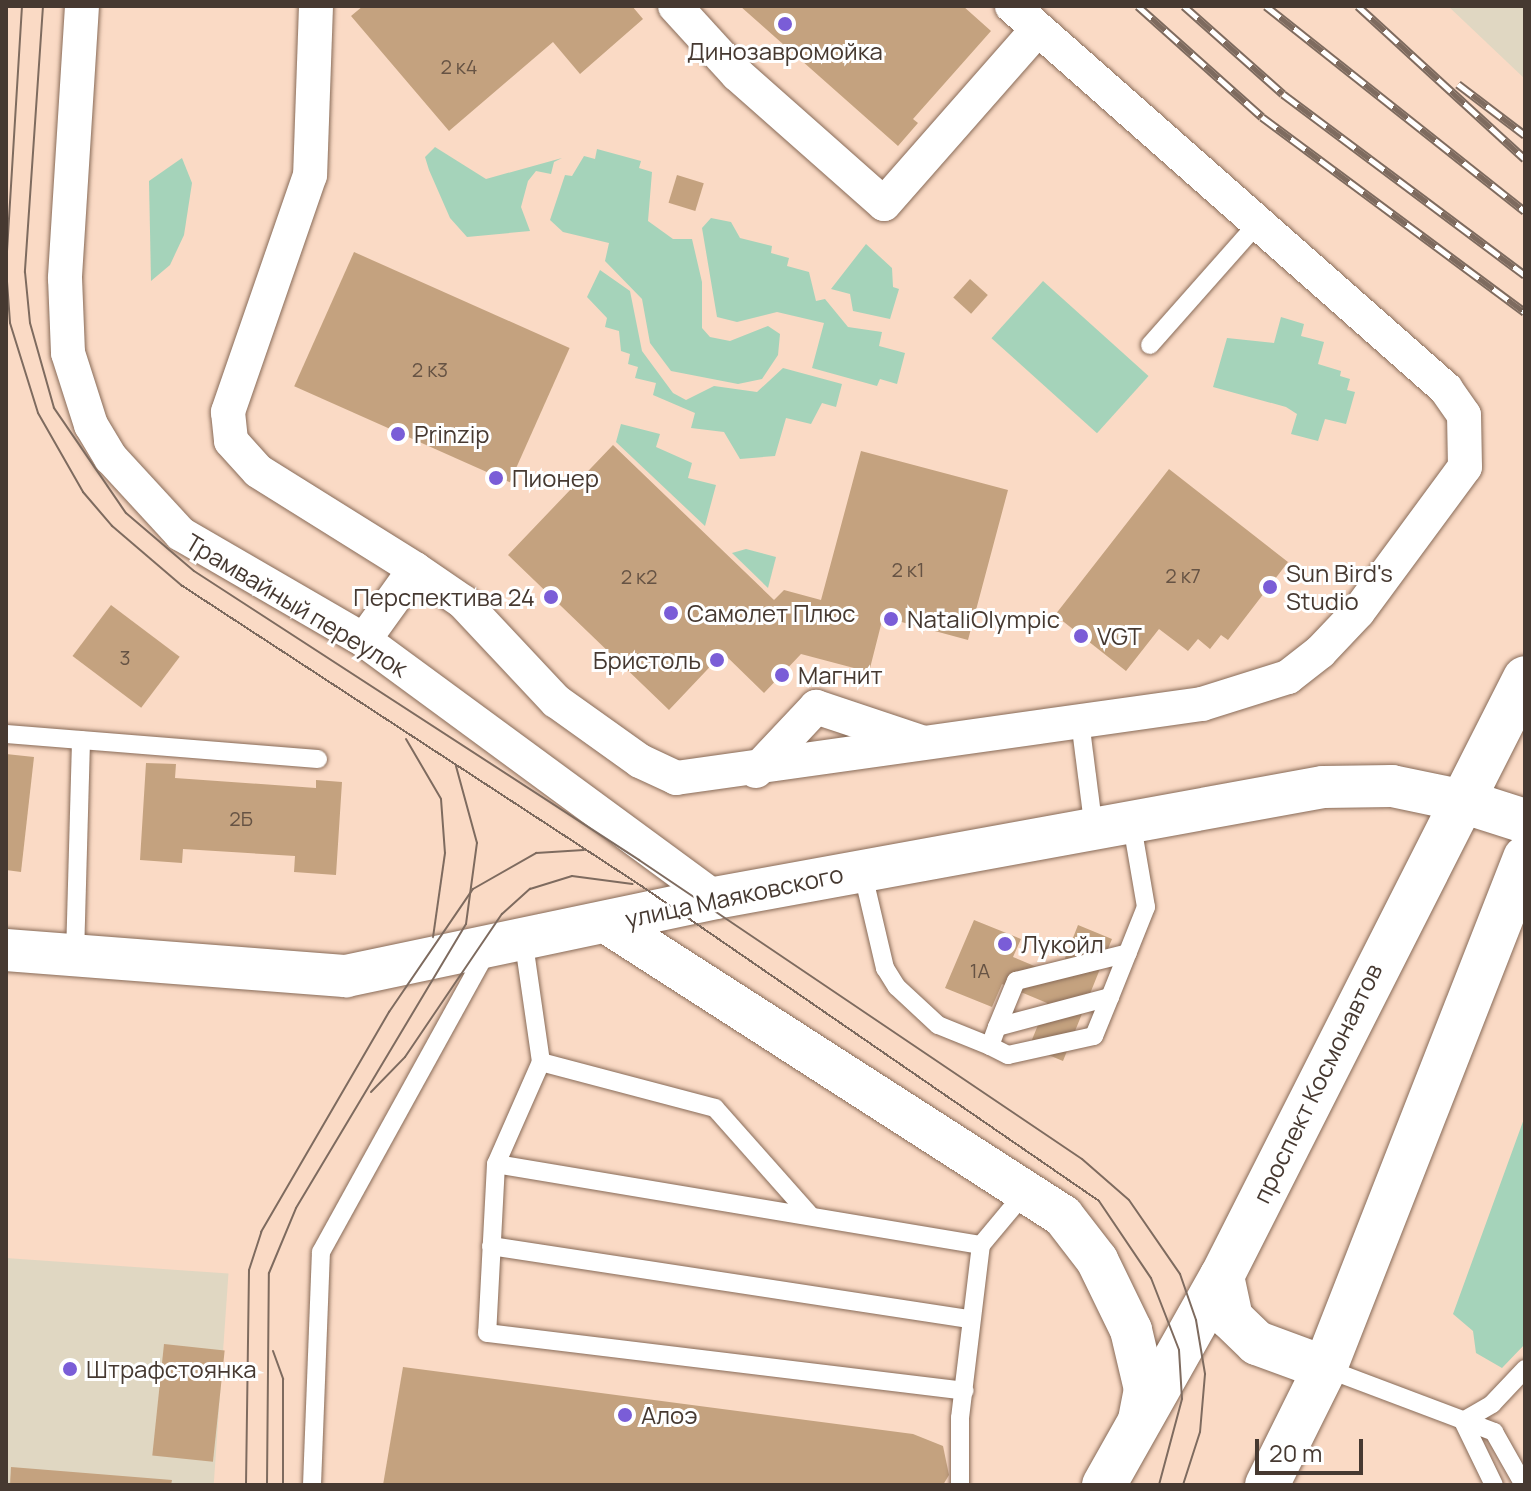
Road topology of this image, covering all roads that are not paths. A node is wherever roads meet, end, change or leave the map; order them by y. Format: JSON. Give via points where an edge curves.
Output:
{"nodes":[{"id":1,"x":82,"y":6,"type":"edge"},
{"id":2,"x":316,"y":6,"type":"edge"},
{"id":3,"x":675,"y":6,"type":"edge"},
{"id":4,"x":1012,"y":6,"type":"edge"},
{"id":5,"x":1038,"y":29,"type":"junction"},
{"id":6,"x":1258,"y":223,"type":"junction"},
{"id":7,"x":1150,"y":345,"type":"dead end"},
{"id":8,"x":415,"y":569,"type":"junction"},
{"id":9,"x":364,"y":640,"type":"junction"},
{"id":10,"x":1525,"y":678,"type":"edge"},
{"id":11,"x":1080,"y":721,"type":"junction"},
{"id":12,"x":6,"y":734,"type":"edge"},
{"id":13,"x":81,"y":740,"type":"junction"},
{"id":14,"x":926,"y":743,"type":"junction"},
{"id":15,"x":318,"y":759,"type":"dead end"},
{"id":16,"x":756,"y":771,"type":"junction"},
{"id":17,"x":1459,"y":800,"type":"junction"},
{"id":18,"x":1525,"y":821,"type":"edge"},
{"id":19,"x":1113,"y":828,"type":"junction"},
{"id":20,"x":1525,"y":858,"type":"edge"},
{"id":21,"x":862,"y":870,"type":"junction"},
{"id":22,"x":715,"y":898,"type":"junction"},
{"id":23,"x":606,"y":922,"type":"junction"},
{"id":24,"x":507,"y":941,"type":"junction"},
{"id":25,"x":6,"y":950,"type":"edge"},
{"id":26,"x":1128,"y":953,"type":"junction"},
{"id":27,"x":75,"y":956,"type":"junction"},
{"id":28,"x":1110,"y":997,"type":"junction"},
{"id":29,"x":997,"y":1027,"type":"junction"},
{"id":30,"x":990,"y":1046,"type":"junction"},
{"id":31,"x":541,"y":1062,"type":"junction"},
{"id":32,"x":496,"y":1164,"type":"junction"},
{"id":33,"x":1028,"y":1188,"type":"junction"},
{"id":34,"x":810,"y":1215,"type":"junction"},
{"id":35,"x":981,"y":1245,"type":"junction"},
{"id":36,"x":491,"y":1246,"type":"junction"},
{"id":37,"x":1222,"y":1276,"type":"junction"},
{"id":38,"x":969,"y":1319,"type":"junction"},
{"id":39,"x":1325,"y":1368,"type":"junction"},
{"id":40,"x":1525,"y":1369,"type":"edge"},
{"id":41,"x":964,"y":1391,"type":"junction"},
{"id":42,"x":1463,"y":1421,"type":"junction"},
{"id":43,"x":1138,"y":1425,"type":"junction"},
{"id":44,"x":312,"y":1485,"type":"edge"},
{"id":45,"x":960,"y":1485,"type":"edge"},
{"id":46,"x":1104,"y":1485,"type":"edge"},
{"id":47,"x":1267,"y":1485,"type":"edge"},
{"id":48,"x":1494,"y":1485,"type":"edge"},
{"id":49,"x":1524,"y":1485,"type":"edge"}],
"edges":[{"from":1,"to":9,"type":"street","name":"Трамвайный переулок","via":[[65,307],[68,353],[91,425],[111,458],[181,534]]},
{"from":2,"to":8,"type":"street","via":[[310,175],[228,412],[231,441],[258,471]]},
{"from":3,"to":5,"type":"street","via":[[737,74],[884,204]]},
{"from":4,"to":5,"type":"street"},
{"from":5,"to":6,"type":"street"},
{"from":6,"to":7,"type":"lane"},
{"from":6,"to":11,"type":"street","via":[[1446,389],[1464,415],[1465,467],[1358,612],[1288,677],[1202,704]]},
{"from":8,"to":9,"type":"street"},
{"from":8,"to":16,"type":"street","via":[[463,602],[556,701],[640,761],[676,778]]},
{"from":9,"to":22,"type":"street","name":"Трамвайный переулок"},
{"from":10,"to":17,"type":"main road","name":"проспект Космонавтов"},
{"from":11,"to":14,"type":"street"},
{"from":11,"to":19,"type":"lane"},
{"from":12,"to":13,"type":"lane"},
{"from":13,"to":15,"type":"lane"},
{"from":13,"to":27,"type":"lane"},
{"from":14,"to":16,"type":"street"},
{"from":14,"to":16,"type":"street","via":[[816,707]]},
{"from":17,"to":18,"type":"main road"},
{"from":17,"to":19,"type":"street","name":"улица Маяковского","via":[[1351,785]]},
{"from":17,"to":37,"type":"main road","name":"проспект Космонавтов"},
{"from":19,"to":21,"type":"street","name":"улица Маяковского"},
{"from":19,"to":26,"type":"lane","via":[[1146,907]]},
{"from":20,"to":39,"type":"main road"},
{"from":21,"to":22,"type":"street","name":"улица Маяковского"},
{"from":21,"to":30,"type":"lane","via":[[885,968],[897,987],[938,1025]]},
{"from":22,"to":23,"type":"street","name":"улица Маяковского"},
{"from":23,"to":24,"type":"street","name":"улица Маяковского"},
{"from":23,"to":33,"type":"street"},
{"from":24,"to":27,"type":"street","name":"улица Маяковского","via":[[346,976]]},
{"from":24,"to":31,"type":"lane"},
{"from":24,"to":44,"type":"lane","via":[[321,1252]]},
{"from":25,"to":27,"type":"street","name":"улица Маяковского"},
{"from":26,"to":28,"type":"lane"},
{"from":26,"to":29,"type":"lane","via":[[1016,981]]},
{"from":28,"to":29,"type":"lane"},
{"from":28,"to":30,"type":"lane","via":[[1094,1036],[1008,1055]]},
{"from":29,"to":30,"type":"lane"},
{"from":31,"to":32,"type":"lane"},
{"from":31,"to":34,"type":"lane","via":[[715,1108]]},
{"from":32,"to":34,"type":"lane"},
{"from":32,"to":36,"type":"lane"},
{"from":33,"to":35,"type":"lane"},
{"from":33,"to":43,"type":"street","via":[[1080,1236],[1131,1330],[1144,1380]]},
{"from":34,"to":35,"type":"lane"},
{"from":35,"to":38,"type":"lane"},
{"from":36,"to":38,"type":"lane"},
{"from":36,"to":41,"type":"lane","via":[[487,1333]]},
{"from":37,"to":39,"type":"main road","via":[[1231,1318],[1257,1343]]},
{"from":37,"to":43,"type":"main road","name":"проспект Космонавтов"},
{"from":38,"to":41,"type":"lane"},
{"from":39,"to":42,"type":"lane"},
{"from":39,"to":47,"type":"main road"},
{"from":40,"to":42,"type":"lane","via":[[1492,1404]]},
{"from":41,"to":45,"type":"lane"},
{"from":42,"to":48,"type":"lane"},
{"from":42,"to":49,"type":"lane","via":[[1494,1432]]},
{"from":43,"to":46,"type":"main road","name":"проспект Космонавтов"}]}
